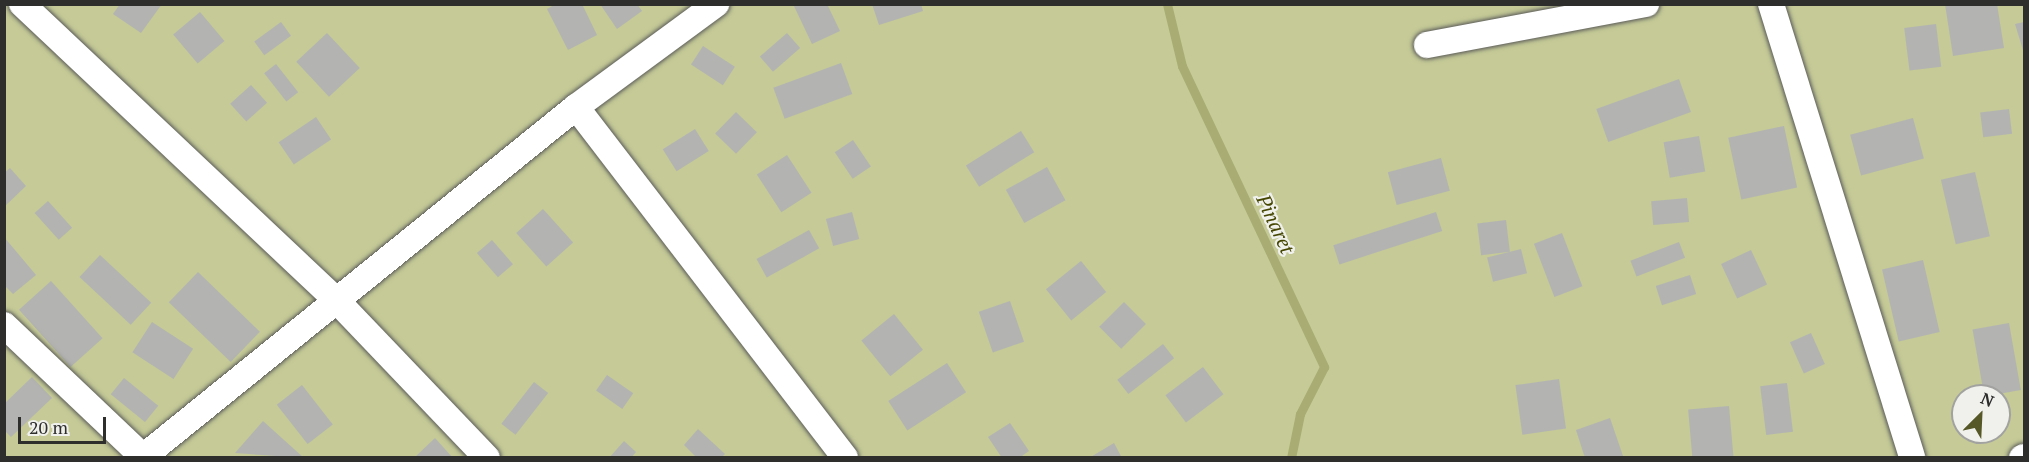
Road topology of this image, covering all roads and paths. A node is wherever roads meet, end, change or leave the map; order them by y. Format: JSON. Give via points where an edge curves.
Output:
{"nodes":[{"id":1,"x":22,"y":4,"type":"edge"},
{"id":2,"x":716,"y":4,"type":"edge"},
{"id":3,"x":1646,"y":4,"type":"edge"},
{"id":4,"x":1771,"y":4,"type":"edge"},
{"id":5,"x":1426,"y":45,"type":"dead end"},
{"id":6,"x":576,"y":107,"type":"junction"},
{"id":7,"x":337,"y":301,"type":"junction"},
{"id":8,"x":4,"y":325,"type":"edge"},
{"id":9,"x":144,"y":457,"type":"edge"},
{"id":10,"x":487,"y":458,"type":"edge"},
{"id":11,"x":845,"y":458,"type":"edge"},
{"id":12,"x":1912,"y":458,"type":"edge"}],
"edges":[{"from":1,"to":7,"type":"street"},
{"from":2,"to":6,"type":"street"},
{"from":3,"to":5,"type":"street"},
{"from":4,"to":12,"type":"street"},
{"from":6,"to":7,"type":"street"},
{"from":6,"to":11,"type":"street"},
{"from":7,"to":9,"type":"street"},
{"from":7,"to":10,"type":"street"},
{"from":8,"to":9,"type":"street"}]}
